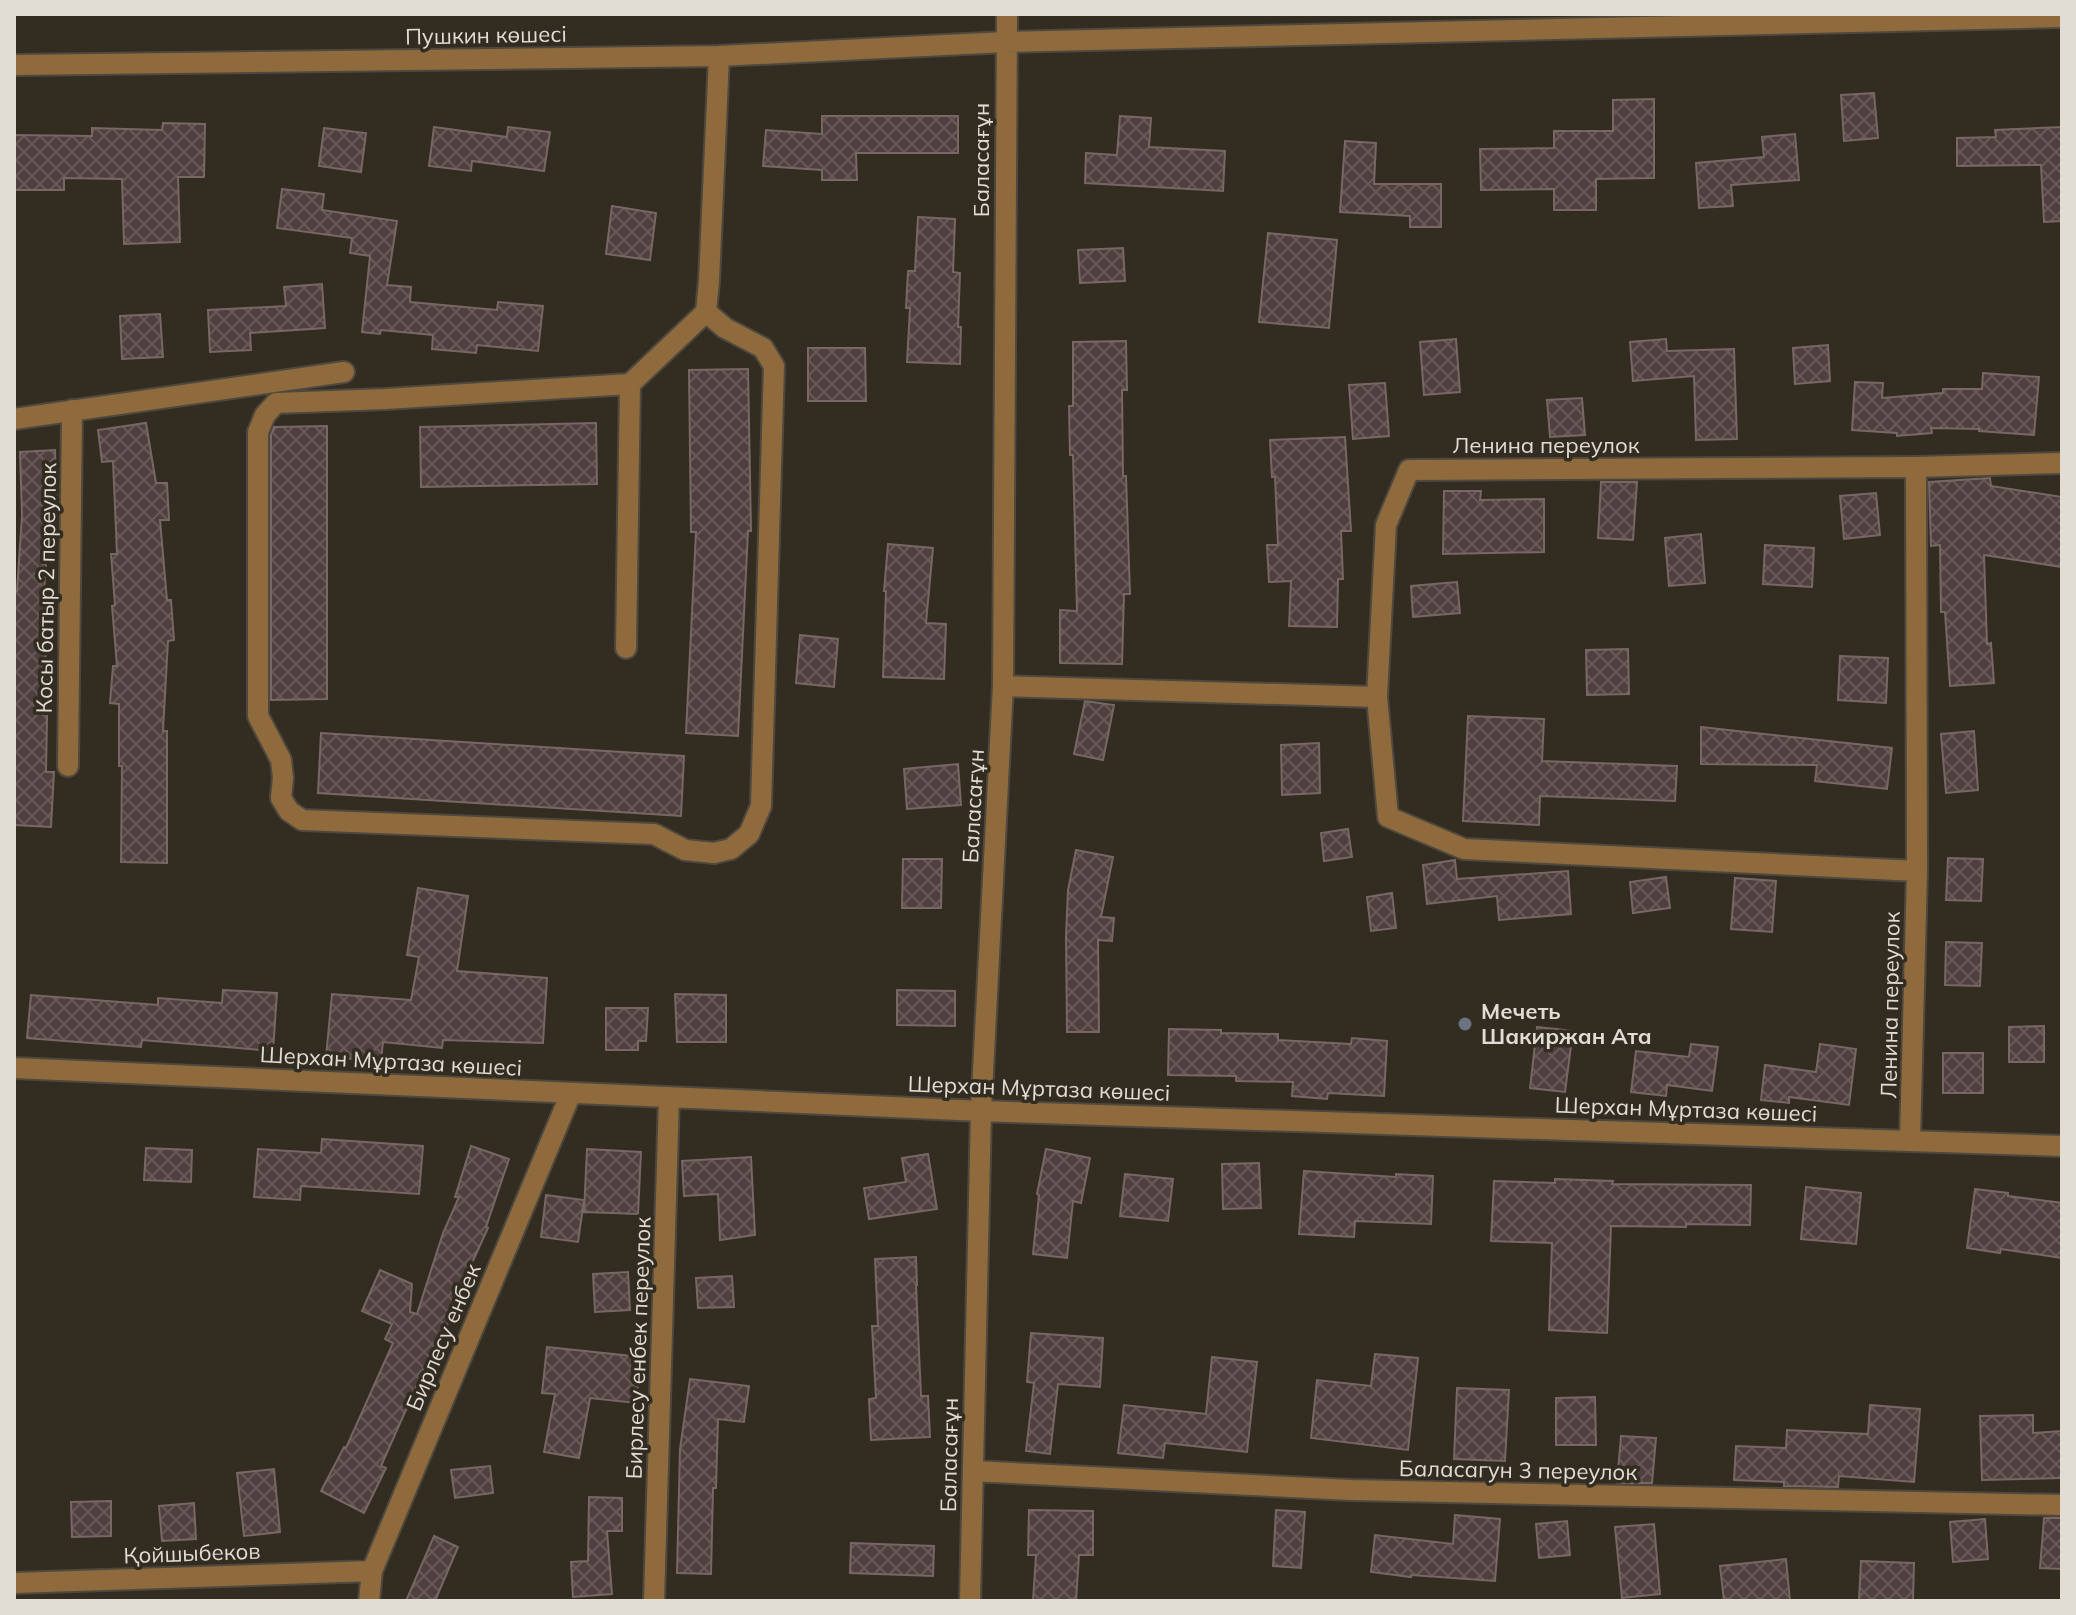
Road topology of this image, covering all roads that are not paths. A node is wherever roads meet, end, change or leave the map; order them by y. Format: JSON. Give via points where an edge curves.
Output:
{"nodes":[{"id":1,"x":1007,"y":14,"type":"edge"},
{"id":2,"x":2062,"y":17,"type":"edge"},
{"id":3,"x":1006,"y":42,"type":"junction"},
{"id":4,"x":719,"y":56,"type":"junction"},
{"id":5,"x":14,"y":65,"type":"edge"},
{"id":6,"x":706,"y":312,"type":"junction"},
{"id":7,"x":344,"y":372,"type":"dead end"},
{"id":8,"x":630,"y":384,"type":"junction"},
{"id":9,"x":72,"y":410,"type":"junction"},
{"id":10,"x":14,"y":419,"type":"edge"},
{"id":11,"x":2062,"y":463,"type":"edge"},
{"id":12,"x":1916,"y":467,"type":"junction"},
{"id":13,"x":626,"y":648,"type":"dead end"},
{"id":14,"x":1003,"y":686,"type":"junction"},
{"id":15,"x":1377,"y":697,"type":"junction"},
{"id":16,"x":68,"y":766,"type":"dead end"},
{"id":17,"x":1917,"y":871,"type":"junction"},
{"id":18,"x":14,"y":1068,"type":"edge"},
{"id":19,"x":571,"y":1093,"type":"junction"},
{"id":20,"x":669,"y":1097,"type":"junction"},
{"id":21,"x":981,"y":1111,"type":"junction"},
{"id":22,"x":1910,"y":1140,"type":"junction"},
{"id":23,"x":2062,"y":1146,"type":"edge"},
{"id":24,"x":973,"y":1471,"type":"junction"},
{"id":25,"x":2062,"y":1505,"type":"edge"},
{"id":26,"x":372,"y":1571,"type":"junction"},
{"id":27,"x":14,"y":1583,"type":"edge"},
{"id":28,"x":369,"y":1601,"type":"edge"},
{"id":29,"x":654,"y":1601,"type":"edge"},
{"id":30,"x":970,"y":1601,"type":"edge"}],
"edges":[{"from":1,"to":3,"type":"street","name":"Баласағұн"},
{"from":2,"to":3,"type":"street","name":"Пушкин көшесі"},
{"from":3,"to":4,"type":"street","name":"Пушкин көшесі"},
{"from":3,"to":14,"type":"street","name":"Баласағұн"},
{"from":4,"to":5,"type":"street","name":"Пушкин көшесі"},
{"from":4,"to":6,"type":"street"},
{"from":6,"to":8,"type":"street"},
{"from":6,"to":8,"type":"street","via":[[763,348],[774,366],[761,806],[749,834],[731,849],[714,853],[685,850],[654,834],[295,817],[281,798],[281,760],[258,716],[258,432],[265,415],[276,403]]},
{"from":7,"to":9,"type":"street"},
{"from":8,"to":13,"type":"street"},
{"from":9,"to":10,"type":"street"},
{"from":9,"to":16,"type":"street","name":"Косы батыр 2 переулок"},
{"from":11,"to":12,"type":"street","name":"Ленина переулок"},
{"from":12,"to":15,"type":"street","name":"Ленина переулок","via":[[1409,470],[1386,525]]},
{"from":12,"to":17,"type":"street","name":"Ленина переулок"},
{"from":14,"to":15,"type":"street"},
{"from":14,"to":21,"type":"street","name":"Баласағұн"},
{"from":15,"to":17,"type":"street","name":"Ленина переулок","via":[[1388,817],[1464,849]]},
{"from":17,"to":22,"type":"street","name":"Ленина переулок"},
{"from":18,"to":19,"type":"street","name":"Шерхан Мұртаза көшесі"},
{"from":19,"to":20,"type":"street","name":"Шерхан Мұртаза көшесі"},
{"from":19,"to":26,"type":"street","name":"Бирлесу енбек"},
{"from":20,"to":21,"type":"street","name":"Шерхан Мұртаза көшесі"},
{"from":20,"to":29,"type":"street","name":"Бирлесу енбек переулок"},
{"from":21,"to":22,"type":"street","name":"Шерхан Мұртаза көшесі"},
{"from":21,"to":24,"type":"street","name":"Баласағұн"},
{"from":22,"to":23,"type":"street","name":"Шерхан Мұртаза көшесі"},
{"from":24,"to":25,"type":"street","name":"Баласагун 3 переулок","via":[[1351,1490]]},
{"from":24,"to":30,"type":"street","name":"Баласағұн"},
{"from":26,"to":27,"type":"street","name":"Қойшыбеков"},
{"from":26,"to":28,"type":"street","name":"Бирлесу енбек"}]}
